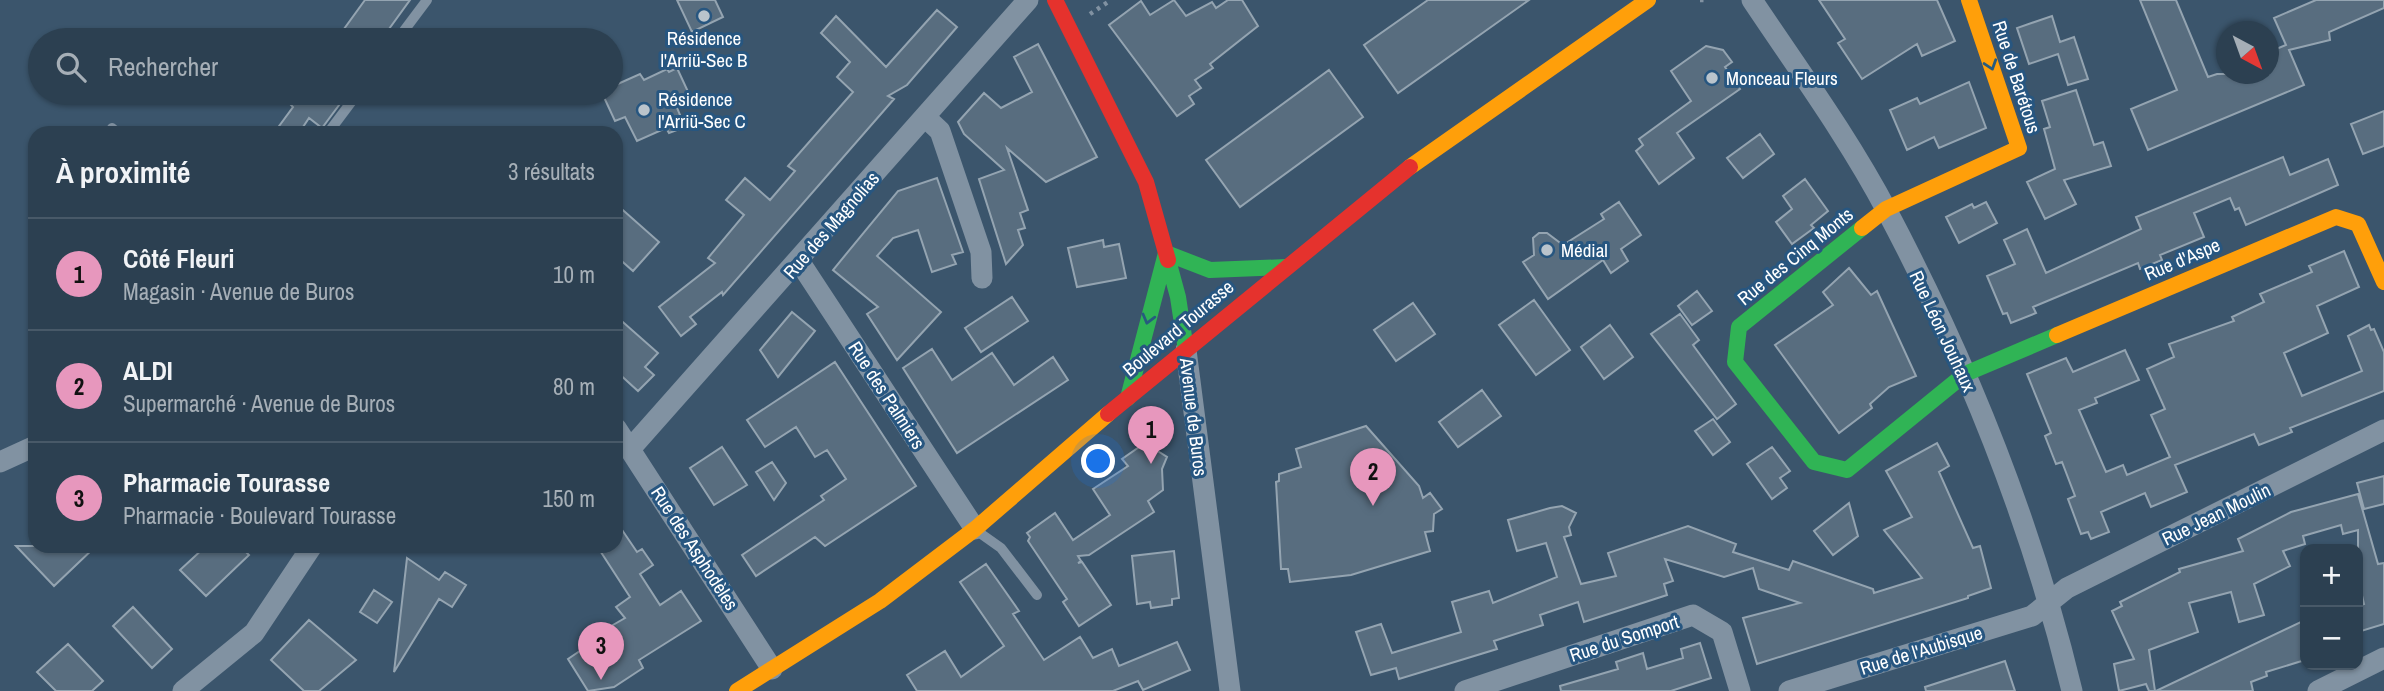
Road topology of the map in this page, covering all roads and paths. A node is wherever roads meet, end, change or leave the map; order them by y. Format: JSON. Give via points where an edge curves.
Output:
{"nodes":[{"id":1,"x":426,"y":0,"type":"edge"},
{"id":2,"x":1028,"y":0,"type":"edge"},
{"id":3,"x":1055,"y":0,"type":"edge"},
{"id":4,"x":1648,"y":0,"type":"edge"},
{"id":5,"x":1752,"y":0,"type":"edge"},
{"id":6,"x":1969,"y":0,"type":"edge"},
{"id":7,"x":406,"y":28,"type":"edge"},
{"id":8,"x":349,"y":105,"type":"edge"},
{"id":9,"x":925,"y":117,"type":"junction"},
{"id":10,"x":333,"y":126,"type":"edge"},
{"id":11,"x":1886,"y":209,"type":"junction"},
{"id":12,"x":1166,"y":253,"type":"junction"},
{"id":13,"x":799,"y":261,"type":"junction"},
{"id":14,"x":1286,"y":267,"type":"junction"},
{"id":15,"x":982,"y":278,"type":"dead end"},
{"id":16,"x":2384,"y":282,"type":"edge"},
{"id":17,"x":1186,"y":350,"type":"junction"},
{"id":18,"x":1965,"y":374,"type":"junction"},
{"id":19,"x":1128,"y":398,"type":"junction"},
{"id":20,"x":2384,"y":430,"type":"edge"},
{"id":21,"x":623,"y":437,"type":"edge"},
{"id":22,"x":631,"y":448,"type":"junction"},
{"id":23,"x":28,"y":449,"type":"edge"},
{"id":24,"x":0,"y":462,"type":"edge"},
{"id":25,"x":975,"y":529,"type":"junction"},
{"id":26,"x":307,"y":553,"type":"edge"},
{"id":27,"x":1037,"y":595,"type":"dead end"},
{"id":28,"x":2049,"y":602,"type":"junction"},
{"id":29,"x":2384,"y":658,"type":"edge"},
{"id":30,"x":772,"y":669,"type":"junction"},
{"id":31,"x":183,"y":691,"type":"edge"},
{"id":32,"x":737,"y":691,"type":"edge"},
{"id":33,"x":1230,"y":691,"type":"edge"},
{"id":34,"x":1465,"y":691,"type":"edge"},
{"id":35,"x":1740,"y":691,"type":"edge"},
{"id":36,"x":1789,"y":691,"type":"edge"},
{"id":37,"x":2072,"y":691,"type":"edge"},
{"id":38,"x":2318,"y":691,"type":"edge"}],
"edges":[{"from":1,"to":7,"type":"lane"},
{"from":2,"to":9,"type":"street","name":"Rue des Magnolias"},
{"from":3,"to":12,"type":"street","name":"Avenue de Buros","via":[[1146,182]]},
{"from":4,"to":14,"type":"street","name":"Boulevard Tourasse","via":[[1391,180]]},
{"from":5,"to":11,"type":"street","name":"Rue Léon Jouhaux"},
{"from":6,"to":11,"type":"street","name":"Rue de Barétous","one_way":true,"via":[[2019,148]]},
{"from":8,"to":10,"type":"lane"},
{"from":9,"to":13,"type":"street","name":"Rue des Magnolias"},
{"from":9,"to":15,"type":"street","via":[[940,131],[981,253]]},
{"from":11,"to":18,"type":"street","name":"Rue Léon Jouhaux"},
{"from":11,"to":18,"type":"street","name":"Rue des Cinq Monts","via":[[1739,327],[1735,362],[1814,463],[1847,470]]},
{"from":12,"to":14,"type":"street","via":[[1210,270]]},
{"from":12,"to":17,"type":"street","name":"Avenue de Buros"},
{"from":12,"to":19,"type":"street","one_way":true},
{"from":13,"to":22,"type":"street","name":"Rue des Magnolias"},
{"from":13,"to":25,"type":"street","name":"Rue des Palmiers"},
{"from":14,"to":17,"type":"street","name":"Boulevard Tourasse"},
{"from":16,"to":18,"type":"street","name":"Rue d'Aspe","via":[[2358,224],[2336,217]]},
{"from":17,"to":19,"type":"street","name":"Boulevard Tourasse"},
{"from":17,"to":33,"type":"street","name":"Avenue de Buros"},
{"from":18,"to":28,"type":"street","name":"Rue Léon Jouhaux"},
{"from":19,"to":25,"type":"street","name":"Boulevard Tourasse"},
{"from":20,"to":28,"type":"street","name":"Rue Jean Moulin","via":[[2067,588]]},
{"from":21,"to":22,"type":"street","name":"Rue des Asphodèles"},
{"from":22,"to":30,"type":"street","name":"Rue des Asphodèles"},
{"from":23,"to":24,"type":"street"},
{"from":25,"to":27,"type":"lane","via":[[1002,548]]},
{"from":25,"to":30,"type":"street","name":"Boulevard Tourasse","via":[[880,601]]},
{"from":26,"to":31,"type":"street","via":[[254,633]]},
{"from":28,"to":36,"type":"street","name":"Rue de l'Aubisque","via":[[2032,616]]},
{"from":28,"to":37,"type":"street","name":"Rue Léon Jouhaux"},
{"from":29,"to":38,"type":"street"},
{"from":30,"to":32,"type":"street","name":"Boulevard Tourasse"},
{"from":34,"to":35,"type":"street","name":"Rue du Somport","via":[[1693,615],[1722,632]]}]}
